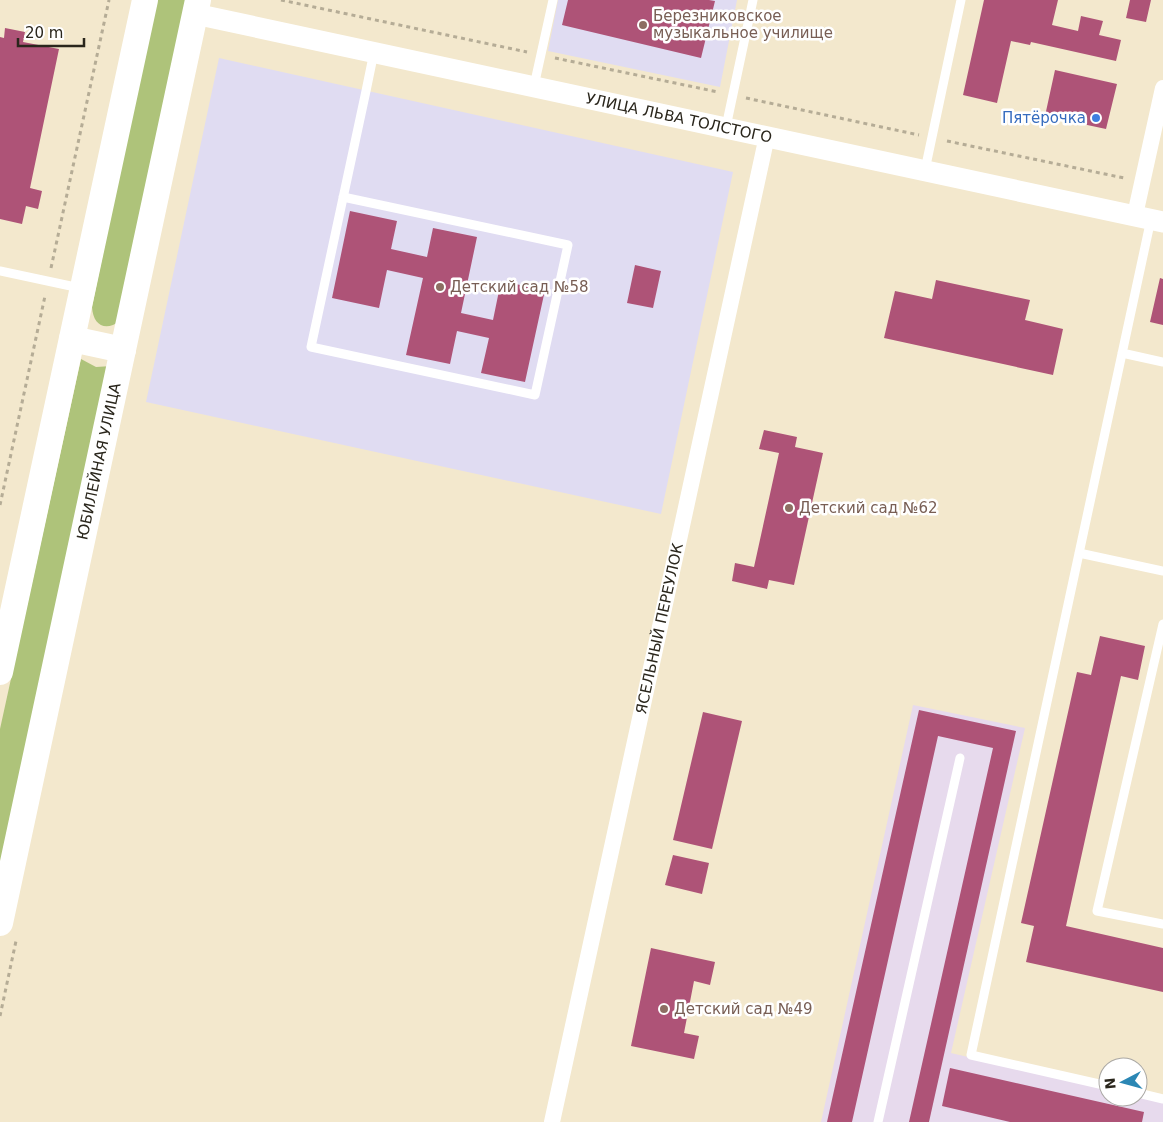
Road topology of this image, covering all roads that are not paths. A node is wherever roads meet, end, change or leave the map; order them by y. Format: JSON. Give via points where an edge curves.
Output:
{"nodes":[{"id":1,"x":553,"y":0,"type":"edge"},
{"id":2,"x":753,"y":0,"type":"edge"},
{"id":3,"x":961,"y":0,"type":"edge"},
{"id":4,"x":140,"y":1,"type":"edge"},
{"id":5,"x":197,"y":7,"type":"edge"},
{"id":6,"x":374,"y":52,"type":"junction"},
{"id":7,"x":534,"y":86,"type":"junction"},
{"id":8,"x":1163,"y":88,"type":"edge"},
{"id":9,"x":726,"y":128,"type":"junction"},
{"id":10,"x":767,"y":136,"type":"junction"},
{"id":11,"x":925,"y":170,"type":"junction"},
{"id":12,"x":343,"y":196,"type":"junction"},
{"id":13,"x":1150,"y":219,"type":"edge"},
{"id":14,"x":0,"y":271,"type":"edge"},
{"id":15,"x":83,"y":289,"type":"junction"},
{"id":16,"x":72,"y":339,"type":"junction"},
{"id":17,"x":123,"y":350,"type":"junction"},
{"id":18,"x":1122,"y":353,"type":"junction"},
{"id":19,"x":1163,"y":362,"type":"edge"},
{"id":20,"x":1079,"y":553,"type":"junction"},
{"id":21,"x":1163,"y":571,"type":"edge"},
{"id":22,"x":1163,"y":624,"type":"edge"},
{"id":23,"x":0,"y":672,"type":"edge"},
{"id":24,"x":960,"y":758,"type":"dead end"},
{"id":25,"x":0,"y":923,"type":"edge"},
{"id":26,"x":1163,"y":924,"type":"edge"},
{"id":27,"x":1098,"y":1084,"type":"edge"},
{"id":28,"x":1148,"y":1095,"type":"edge"},
{"id":29,"x":1163,"y":1099,"type":"edge"},
{"id":30,"x":552,"y":1122,"type":"edge"},
{"id":31,"x":878,"y":1122,"type":"edge"}],
"edges":[{"from":1,"to":7,"type":"lane"},
{"from":2,"to":9,"type":"lane"},
{"from":3,"to":11,"type":"lane"},
{"from":4,"to":15,"type":"main road"},
{"from":5,"to":6,"type":"street","name":"УЛИЦА ЛЬВА ТОЛСТОГО"},
{"from":5,"to":17,"type":"main road","name":"ЮБИЛЕЙНАЯ УЛИЦА"},
{"from":6,"to":7,"type":"street","name":"УЛИЦА ЛЬВА ТОЛСТОГО"},
{"from":6,"to":12,"type":"lane"},
{"from":7,"to":9,"type":"street","name":"УЛИЦА ЛЬВА ТОЛСТОГО"},
{"from":8,"to":13,"type":"street"},
{"from":9,"to":10,"type":"street","name":"УЛИЦА ЛЬВА ТОЛСТОГО"},
{"from":10,"to":11,"type":"street","name":"УЛИЦА ЛЬВА ТОЛСТОГО"},
{"from":10,"to":30,"type":"street","name":"ЯСЕЛЬНЫЙ ПЕРЕУЛОК"},
{"from":11,"to":13,"type":"street","name":"УЛИЦА ЛЬВА ТОЛСТОГО"},
{"from":12,"to":12,"type":"lane","via":[[311,347],[535,395],[568,245]]},
{"from":13,"to":18,"type":"lane"},
{"from":14,"to":15,"type":"lane"},
{"from":15,"to":16,"type":"main road"},
{"from":16,"to":17,"type":"main road"},
{"from":16,"to":23,"type":"main road"},
{"from":17,"to":25,"type":"main road","name":"ЮБИЛЕЙНАЯ УЛИЦА"},
{"from":18,"to":19,"type":"lane"},
{"from":18,"to":20,"type":"lane"},
{"from":20,"to":21,"type":"lane"},
{"from":20,"to":27,"type":"lane","via":[[971,1055]]},
{"from":22,"to":26,"type":"lane","via":[[1097,911]]},
{"from":24,"to":31,"type":"lane"},
{"from":28,"to":29,"type":"lane"}]}
